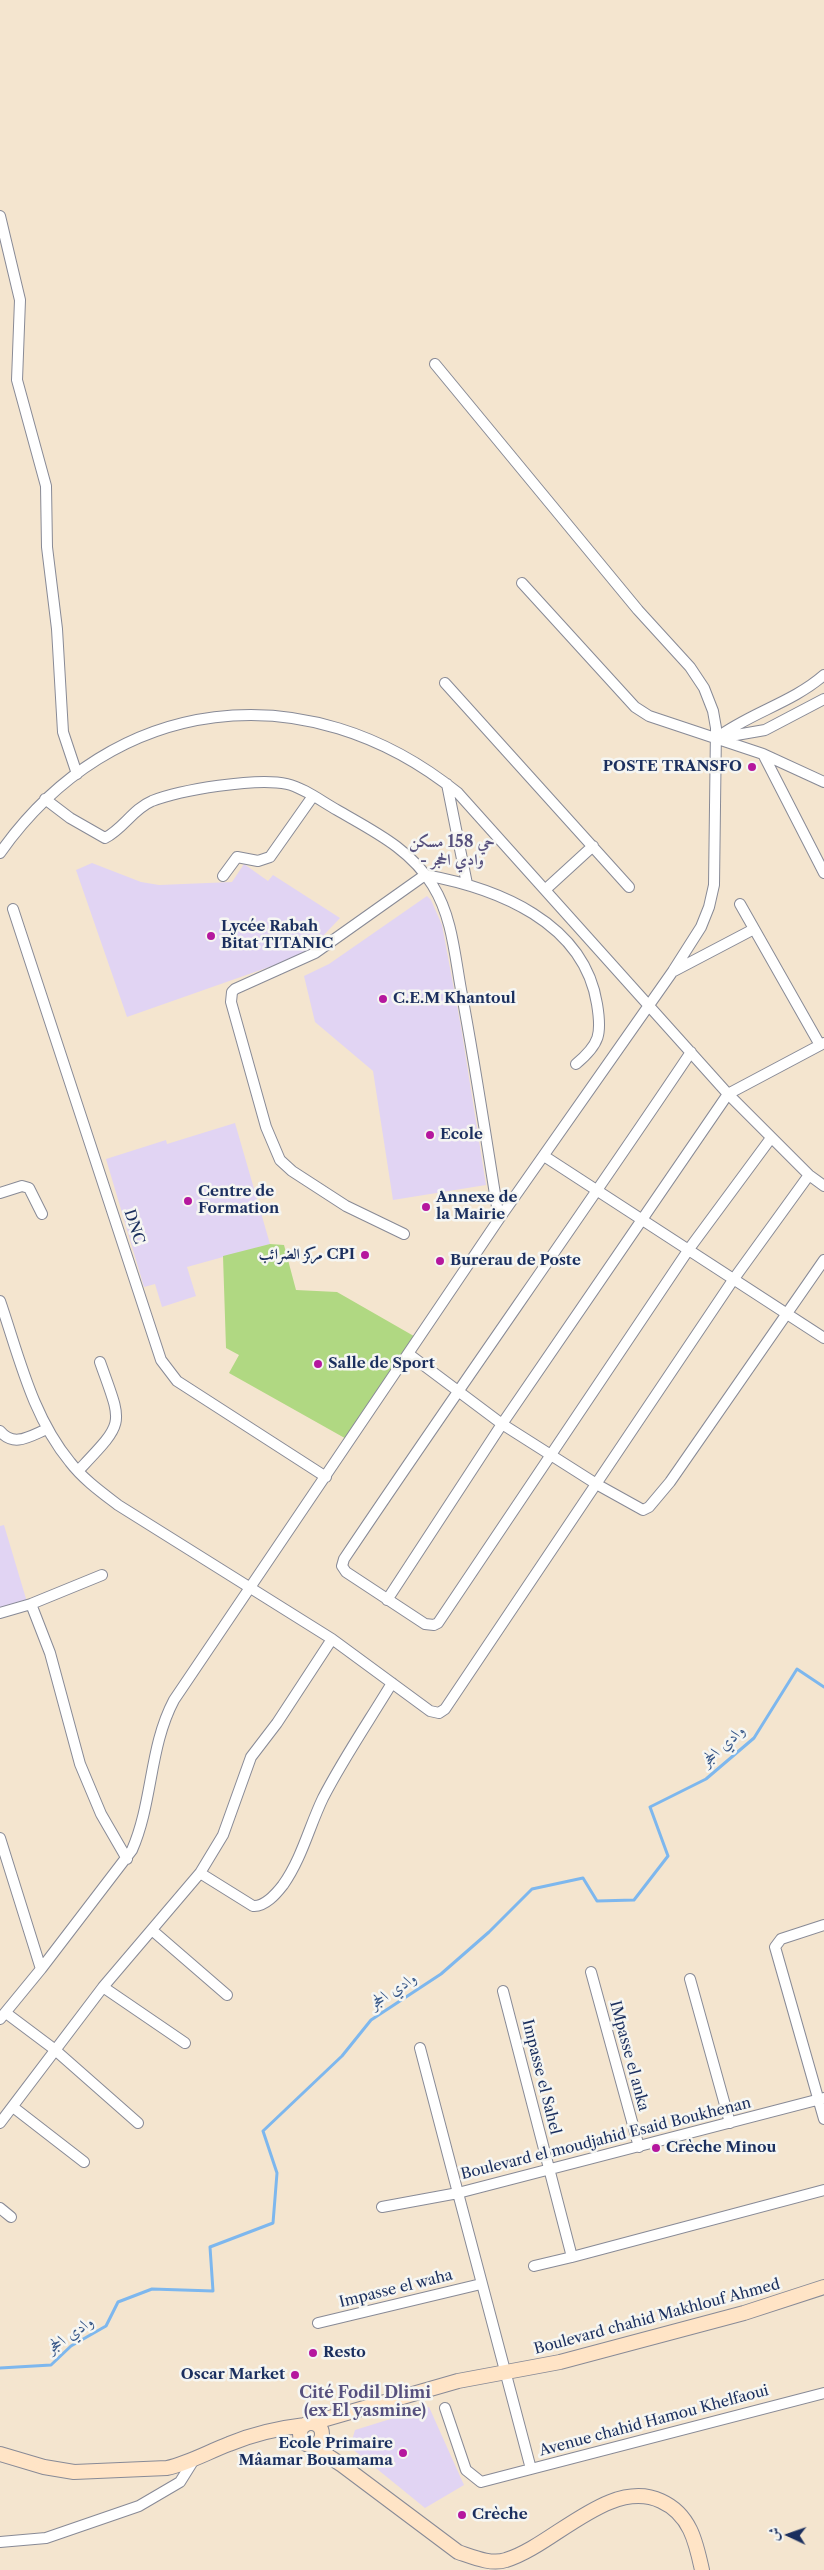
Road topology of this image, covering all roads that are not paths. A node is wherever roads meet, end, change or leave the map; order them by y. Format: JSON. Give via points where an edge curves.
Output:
{"nodes":[{"id":1,"x":0,"y":216,"type":"edge"},
{"id":2,"x":435,"y":364,"type":"dead end"},
{"id":3,"x":522,"y":584,"type":"dead end"},
{"id":4,"x":824,"y":675,"type":"edge"},
{"id":5,"x":445,"y":683,"type":"dead end"},
{"id":6,"x":824,"y":699,"type":"edge"},
{"id":7,"x":715,"y":739,"type":"junction"},
{"id":8,"x":763,"y":754,"type":"junction"},
{"id":9,"x":77,"y":774,"type":"junction"},
{"id":10,"x":824,"y":782,"type":"edge"},
{"id":11,"x":447,"y":784,"type":"junction"},
{"id":12,"x":313,"y":796,"type":"junction"},
{"id":13,"x":45,"y":799,"type":"junction"},
{"id":14,"x":593,"y":846,"type":"junction"},
{"id":15,"x":0,"y":853,"type":"edge"},
{"id":16,"x":824,"y":873,"type":"edge"},
{"id":17,"x":425,"y":875,"type":"junction"},
{"id":18,"x":223,"y":876,"type":"dead end"},
{"id":19,"x":467,"y":884,"type":"junction"},
{"id":20,"x":629,"y":887,"type":"dead end"},
{"id":21,"x":546,"y":889,"type":"junction"},
{"id":22,"x":740,"y":904,"type":"dead end"},
{"id":23,"x":13,"y":909,"type":"dead end"},
{"id":24,"x":754,"y":928,"type":"junction"},
{"id":25,"x":673,"y":971,"type":"junction"},
{"id":26,"x":649,"y":1004,"type":"junction"},
{"id":27,"x":822,"y":1044,"type":"edge"},
{"id":28,"x":691,"y":1052,"type":"junction"},
{"id":29,"x":576,"y":1064,"type":"dead end"},
{"id":30,"x":728,"y":1094,"type":"junction"},
{"id":31,"x":771,"y":1138,"type":"junction"},
{"id":32,"x":544,"y":1156,"type":"junction"},
{"id":33,"x":809,"y":1175,"type":"junction"},
{"id":34,"x":824,"y":1186,"type":"edge"},
{"id":35,"x":598,"y":1191,"type":"junction"},
{"id":36,"x":0,"y":1193,"type":"edge"},
{"id":37,"x":42,"y":1214,"type":"dead end"},
{"id":38,"x":499,"y":1219,"type":"junction"},
{"id":39,"x":641,"y":1220,"type":"junction"},
{"id":40,"x":404,"y":1234,"type":"dead end"},
{"id":41,"x":690,"y":1249,"type":"junction"},
{"id":42,"x":824,"y":1260,"type":"edge"},
{"id":43,"x":733,"y":1280,"type":"junction"},
{"id":44,"x":0,"y":1301,"type":"edge"},
{"id":45,"x":785,"y":1314,"type":"junction"},
{"id":46,"x":824,"y":1338,"type":"edge"},
{"id":47,"x":410,"y":1355,"type":"junction"},
{"id":48,"x":100,"y":1362,"type":"dead end"},
{"id":49,"x":457,"y":1391,"type":"junction"},
{"id":50,"x":502,"y":1424,"type":"junction"},
{"id":51,"x":47,"y":1429,"type":"junction"},
{"id":52,"x":0,"y":1431,"type":"edge"},
{"id":53,"x":549,"y":1455,"type":"junction"},
{"id":54,"x":78,"y":1471,"type":"junction"},
{"id":55,"x":326,"y":1477,"type":"junction"},
{"id":56,"x":598,"y":1485,"type":"junction"},
{"id":57,"x":102,"y":1575,"type":"dead end"},
{"id":58,"x":251,"y":1588,"type":"junction"},
{"id":59,"x":387,"y":1600,"type":"junction"},
{"id":60,"x":31,"y":1604,"type":"junction"},
{"id":61,"x":0,"y":1613,"type":"edge"},
{"id":62,"x":332,"y":1639,"type":"junction"},
{"id":63,"x":392,"y":1684,"type":"junction"},
{"id":64,"x":0,"y":1838,"type":"edge"},
{"id":65,"x":127,"y":1859,"type":"junction"},
{"id":66,"x":200,"y":1873,"type":"junction"},
{"id":67,"x":824,"y":1925,"type":"edge"},
{"id":68,"x":153,"y":1931,"type":"junction"},
{"id":69,"x":41,"y":1969,"type":"junction"},
{"id":70,"x":591,"y":1972,"type":"dead end"},
{"id":71,"x":690,"y":1979,"type":"dead end"},
{"id":72,"x":103,"y":1987,"type":"junction"},
{"id":73,"x":503,"y":1991,"type":"dead end"},
{"id":74,"x":227,"y":1995,"type":"dead end"},
{"id":75,"x":3,"y":2016,"type":"edge"},
{"id":76,"x":185,"y":2043,"type":"dead end"},
{"id":77,"x":420,"y":2048,"type":"dead end"},
{"id":78,"x":54,"y":2050,"type":"junction"},
{"id":79,"x":821,"y":2099,"type":"edge"},
{"id":80,"x":13,"y":2107,"type":"junction"},
{"id":81,"x":824,"y":2119,"type":"edge"},
{"id":82,"x":0,"y":2123,"type":"edge"},
{"id":83,"x":138,"y":2123,"type":"dead end"},
{"id":84,"x":730,"y":2123,"type":"junction"},
{"id":85,"x":639,"y":2147,"type":"junction"},
{"id":86,"x":84,"y":2162,"type":"dead end"},
{"id":87,"x":549,"y":2171,"type":"junction"},
{"id":88,"x":824,"y":2190,"type":"edge"},
{"id":89,"x":458,"y":2193,"type":"junction"},
{"id":90,"x":382,"y":2207,"type":"dead end"},
{"id":91,"x":0,"y":2208,"type":"edge"},
{"id":92,"x":11,"y":2217,"type":"dead end"},
{"id":93,"x":572,"y":2257,"type":"junction"},
{"id":94,"x":534,"y":2266,"type":"dead end"},
{"id":95,"x":480,"y":2284,"type":"junction"},
{"id":96,"x":824,"y":2287,"type":"edge"},
{"id":97,"x":318,"y":2323,"type":"dead end"},
{"id":98,"x":506,"y":2371,"type":"junction"},
{"id":99,"x":824,"y":2393,"type":"edge"},
{"id":100,"x":445,"y":2408,"type":"dead end"},
{"id":101,"x":352,"y":2412,"type":"junction"},
{"id":102,"x":308,"y":2424,"type":"junction"},
{"id":103,"x":252,"y":2437,"type":"junction"},
{"id":104,"x":315,"y":2440,"type":"junction"},
{"id":105,"x":0,"y":2454,"type":"edge"},
{"id":106,"x":195,"y":2458,"type":"junction"},
{"id":107,"x":531,"y":2469,"type":"junction"},
{"id":108,"x":0,"y":2542,"type":"edge"},
{"id":109,"x":702,"y":2570,"type":"edge"}],
"edges":[{"from":1,"to":9,"type":"street","via":[[20,300],[17,380],[46,486],[47,548],[57,629],[63,732]]},
{"from":2,"to":7,"type":"street","via":[[638,610],[690,667],[710,702],[715,719]]},
{"from":3,"to":7,"type":"street","via":[[635,707],[649,716]]},
{"from":4,"to":7,"type":"street","via":[[808,689],[732,726]]},
{"from":5,"to":14,"type":"street"},
{"from":6,"to":7,"type":"street","via":[[765,730]]},
{"from":7,"to":8,"type":"street"},
{"from":7,"to":25,"type":"street","via":[[714,885],[701,927]]},
{"from":8,"to":10,"type":"street"},
{"from":8,"to":16,"type":"street"},
{"from":9,"to":11,"type":"street","via":[[138,738],[172,726],[243,715],[303,720],[365,737],[398,752]]},
{"from":9,"to":13,"type":"street"},
{"from":11,"to":19,"type":"street"},
{"from":11,"to":21,"type":"street"},
{"from":12,"to":13,"type":"street","via":[[293,786],[269,782],[180,794],[151,802],[103,838]]},
{"from":12,"to":17,"type":"street","via":[[390,841],[407,853]]},
{"from":12,"to":18,"type":"street","via":[[270,857],[258,861],[237,856]]},
{"from":13,"to":15,"type":"street"},
{"from":14,"to":20,"type":"street"},
{"from":14,"to":21,"type":"street"},
{"from":17,"to":19,"type":"street"},
{"from":17,"to":38,"type":"street","via":[[443,906],[450,932]]},
{"from":17,"to":40,"type":"street","via":[[315,953],[288,967],[240,984],[230,996],[266,1127],[280,1160],[346,1206]]},
{"from":19,"to":29,"type":"street","via":[[520,905],[542,919],[582,960],[593,986],[600,1028],[596,1043]]},
{"from":21,"to":26,"type":"street"},
{"from":22,"to":24,"type":"street"},
{"from":23,"to":55,"type":"street","name":"DNC","via":[[161,1360],[178,1381]]},
{"from":24,"to":25,"type":"street"},
{"from":24,"to":27,"type":"street"},
{"from":25,"to":26,"type":"street"},
{"from":26,"to":28,"type":"street"},
{"from":26,"to":32,"type":"street"},
{"from":27,"to":30,"type":"street"},
{"from":28,"to":30,"type":"street"},
{"from":28,"to":35,"type":"street"},
{"from":30,"to":31,"type":"street"},
{"from":30,"to":39,"type":"street"},
{"from":31,"to":33,"type":"street"},
{"from":31,"to":41,"type":"street"},
{"from":32,"to":35,"type":"street"},
{"from":32,"to":38,"type":"street"},
{"from":33,"to":34,"type":"street"},
{"from":33,"to":43,"type":"street"},
{"from":35,"to":39,"type":"street"},
{"from":35,"to":49,"type":"street"},
{"from":36,"to":37,"type":"street","via":[[22,1186],[29,1188]]},
{"from":38,"to":47,"type":"street"},
{"from":39,"to":41,"type":"street"},
{"from":39,"to":50,"type":"street"},
{"from":41,"to":43,"type":"street"},
{"from":41,"to":53,"type":"street"},
{"from":42,"to":45,"type":"street"},
{"from":43,"to":45,"type":"street"},
{"from":43,"to":56,"type":"street"},
{"from":44,"to":51,"type":"street"},
{"from":45,"to":46,"type":"street"},
{"from":45,"to":56,"type":"street","via":[[670,1482],[649,1507],[639,1509]]},
{"from":47,"to":49,"type":"street"},
{"from":47,"to":55,"type":"street"},
{"from":48,"to":54,"type":"street","via":[[118,1420],[110,1438]]},
{"from":49,"to":50,"type":"street"},
{"from":49,"to":59,"type":"street","via":[[343,1562],[346,1572]]},
{"from":50,"to":53,"type":"street"},
{"from":50,"to":59,"type":"street"},
{"from":51,"to":52,"type":"street","via":[[16,1441],[8,1440]]},
{"from":51,"to":54,"type":"street"},
{"from":53,"to":56,"type":"street"},
{"from":53,"to":59,"type":"street","via":[[438,1622],[425,1624]]},
{"from":54,"to":58,"type":"street","via":[[118,1505]]},
{"from":55,"to":58,"type":"street"},
{"from":56,"to":63,"type":"street","via":[[443,1711],[430,1711]]},
{"from":57,"to":60,"type":"street"},
{"from":58,"to":62,"type":"street"},
{"from":58,"to":65,"type":"street","via":[[166,1714],[140,1830]]},
{"from":60,"to":61,"type":"street"},
{"from":60,"to":65,"type":"street","via":[[50,1653],[80,1764],[101,1814]]},
{"from":62,"to":63,"type":"street"},
{"from":62,"to":66,"type":"street","via":[[251,1757],[223,1835]]},
{"from":63,"to":66,"type":"street","via":[[323,1798],[288,1877],[272,1897],[263,1905],[253,1906]]},
{"from":64,"to":69,"type":"street"},
{"from":65,"to":69,"type":"street"},
{"from":66,"to":68,"type":"street"},
{"from":67,"to":79,"type":"street","via":[[781,1939],[775,1947]]},
{"from":68,"to":72,"type":"street"},
{"from":68,"to":74,"type":"street"},
{"from":69,"to":75,"type":"street"},
{"from":70,"to":85,"type":"street","name":"IMpasse el anka"},
{"from":71,"to":84,"type":"street"},
{"from":72,"to":76,"type":"street"},
{"from":72,"to":78,"type":"street"},
{"from":73,"to":87,"type":"street","name":"Impasse el Sahel"},
{"from":75,"to":78,"type":"street"},
{"from":77,"to":89,"type":"street"},
{"from":78,"to":80,"type":"street"},
{"from":78,"to":83,"type":"street"},
{"from":79,"to":81,"type":"street"},
{"from":79,"to":84,"type":"street","name":"Boulevard el moudjahid Esaid Boukhenan"},
{"from":80,"to":82,"type":"street"},
{"from":80,"to":86,"type":"street"},
{"from":84,"to":85,"type":"street","name":"Boulevard el moudjahid Esaid Boukhenan"},
{"from":85,"to":87,"type":"street","name":"Boulevard el moudjahid Esaid Boukhenan"},
{"from":87,"to":89,"type":"street","name":"Boulevard el moudjahid Esaid Boukhenan"},
{"from":87,"to":93,"type":"street","name":"Impasse el Sahel"},
{"from":88,"to":93,"type":"street"},
{"from":89,"to":90,"type":"street"},
{"from":89,"to":95,"type":"street","name":"Boulevard el moudjahid Esaid Boukhenan"},
{"from":91,"to":92,"type":"street"},
{"from":93,"to":94,"type":"street"},
{"from":95,"to":97,"type":"street","name":"Impasse el waha"},
{"from":95,"to":98,"type":"street","name":"Boulevard el moudjahid Esaid Boukhenan"},
{"from":96,"to":98,"type":"main road","name":"Boulevard chahid Makhlouf Ahmed","via":[[744,2313],[596,2353]]},
{"from":98,"to":101,"type":"main road","name":"Boulevard chahid Makhlouf Ahmed","via":[[458,2381]]},
{"from":98,"to":107,"type":"street","name":"Avenue chahid Hamou Khelfaoui"},
{"from":99,"to":107,"type":"street","name":"Avenue chahid Hamou Khelfaoui"},
{"from":100,"to":107,"type":"street","via":[[466,2470],[481,2482]]},
{"from":101,"to":102,"type":"main road","name":"Boulevard chahid Makhlouf Ahmed"},
{"from":101,"to":104,"type":"main road","name":"Boulevard chahid Makhlouf Ahmed"},
{"from":102,"to":103,"type":"main road","name":"Boulevard chahid Makhlouf Ahmed"},
{"from":102,"to":104,"type":"main road","via":[[320,2428]]},
{"from":102,"to":104,"type":"main road","via":[[301,2430],[301,2437]]},
{"from":103,"to":104,"type":"main road"},
{"from":103,"to":106,"type":"main road","name":"Boulevard chahid Makhlouf Ahmed"},
{"from":104,"to":109,"type":"main road","via":[[458,2552],[495,2562],[505,2561],[597,2509],[618,2499],[637,2496],[655,2498],[685,2518]]},
{"from":105,"to":106,"type":"main road","name":"Boulevard chahid Makhlouf Ahmed","via":[[74,2472],[167,2468]]},
{"from":106,"to":108,"type":"street","via":[[180,2482],[139,2506],[46,2538]]}]}
